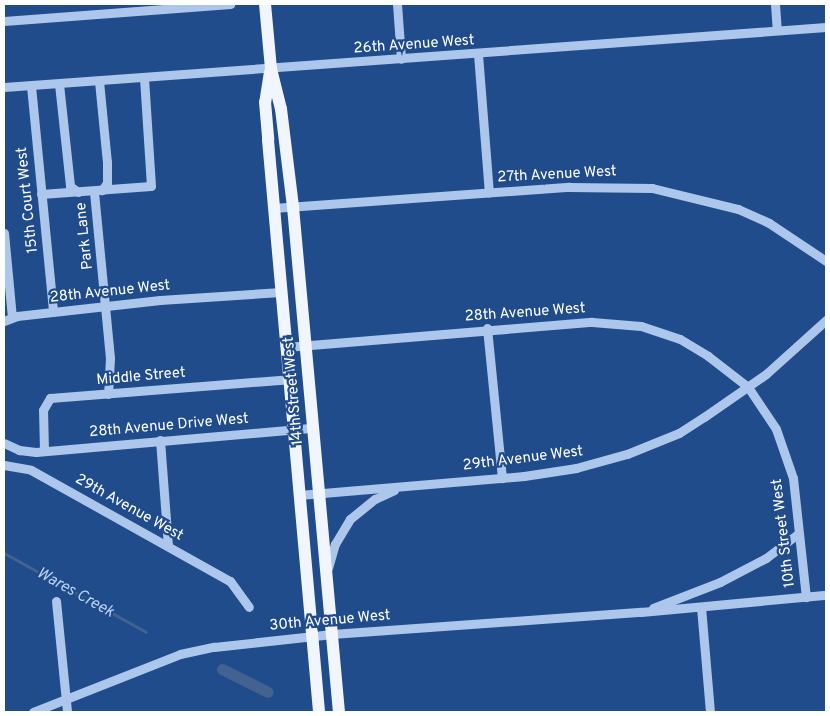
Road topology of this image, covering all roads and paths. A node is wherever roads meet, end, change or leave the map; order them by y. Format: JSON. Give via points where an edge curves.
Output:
{"nodes":[{"id":1,"x":230,"y":4,"type":"edge"},
{"id":2,"x":265,"y":4,"type":"edge"},
{"id":3,"x":396,"y":4,"type":"edge"},
{"id":4,"x":775,"y":4,"type":"edge"},
{"id":5,"x":4,"y":21,"type":"edge"},
{"id":6,"x":826,"y":27,"type":"edge"},
{"id":7,"x":777,"y":30,"type":"junction"},
{"id":8,"x":478,"y":54,"type":"junction"},
{"id":9,"x":401,"y":59,"type":"junction"},
{"id":10,"x":271,"y":69,"type":"junction"},
{"id":11,"x":144,"y":78,"type":"junction"},
{"id":12,"x":99,"y":81,"type":"junction"},
{"id":13,"x":59,"y":84,"type":"junction"},
{"id":14,"x":31,"y":86,"type":"junction"},
{"id":15,"x":4,"y":88,"type":"edge"},
{"id":16,"x":98,"y":191,"type":"junction"},
{"id":17,"x":78,"y":192,"type":"junction"},
{"id":18,"x":489,"y":193,"type":"junction"},
{"id":19,"x":41,"y":194,"type":"junction"},
{"id":20,"x":293,"y":207,"type":"junction"},
{"id":21,"x":273,"y":208,"type":"junction"},
{"id":22,"x":4,"y":233,"type":"edge"},
{"id":23,"x":826,"y":261,"type":"edge"},
{"id":24,"x":281,"y":292,"type":"junction"},
{"id":25,"x":106,"y":306,"type":"junction"},
{"id":26,"x":53,"y":312,"type":"junction"},
{"id":27,"x":8,"y":319,"type":"edge"},
{"id":28,"x":826,"y":320,"type":"edge"},
{"id":29,"x":487,"y":328,"type":"junction"},
{"id":30,"x":306,"y":346,"type":"junction"},
{"id":31,"x":286,"y":347,"type":"junction"},
{"id":32,"x":289,"y":379,"type":"junction"},
{"id":33,"x":748,"y":387,"type":"junction"},
{"id":34,"x":108,"y":394,"type":"junction"},
{"id":35,"x":313,"y":428,"type":"junction"},
{"id":36,"x":294,"y":430,"type":"junction"},
{"id":37,"x":160,"y":440,"type":"junction"},
{"id":38,"x":4,"y":443,"type":"edge"},
{"id":39,"x":44,"y":450,"type":"junction"},
{"id":40,"x":27,"y":452,"type":"junction"},
{"id":41,"x":4,"y":465,"type":"edge"},
{"id":42,"x":25,"y":467,"type":"junction"},
{"id":43,"x":502,"y":478,"type":"junction"},
{"id":44,"x":400,"y":487,"type":"junction"},
{"id":45,"x":319,"y":493,"type":"junction"},
{"id":46,"x":299,"y":495,"type":"junction"},
{"id":47,"x":798,"y":533,"type":"junction"},
{"id":48,"x":168,"y":546,"type":"junction"},
{"id":49,"x":327,"y":576,"type":"junction"},
{"id":50,"x":826,"y":595,"type":"edge"},
{"id":51,"x":806,"y":597,"type":"junction"},
{"id":52,"x":56,"y":600,"type":"dead end"},
{"id":53,"x":249,"y":607,"type":"dead end"},
{"id":54,"x":701,"y":607,"type":"junction"},
{"id":55,"x":641,"y":612,"type":"junction"},
{"id":56,"x":332,"y":634,"type":"junction"},
{"id":57,"x":312,"y":636,"type":"junction"},
{"id":58,"x":65,"y":697,"type":"junction"},
{"id":59,"x":33,"y":712,"type":"edge"},
{"id":60,"x":67,"y":712,"type":"edge"},
{"id":61,"x":319,"y":712,"type":"edge"},
{"id":62,"x":339,"y":712,"type":"edge"},
{"id":63,"x":710,"y":712,"type":"edge"}],
"edges":[{"from":1,"to":5,"type":"street"},
{"from":2,"to":10,"type":"main road","name":"14th Street West"},
{"from":3,"to":9,"type":"street"},
{"from":4,"to":7,"type":"street"},
{"from":6,"to":7,"type":"street","name":"26th Avenue West"},
{"from":7,"to":8,"type":"street","name":"26th Avenue West"},
{"from":8,"to":9,"type":"street","name":"26th Avenue West"},
{"from":8,"to":18,"type":"street"},
{"from":9,"to":10,"type":"street","name":"26th Avenue West"},
{"from":10,"to":11,"type":"street","name":"26th Avenue West"},
{"from":10,"to":20,"type":"main road","name":"14th Street West","via":[[281,109]]},
{"from":10,"to":21,"type":"main road","name":"14th Street West","via":[[266,102]]},
{"from":11,"to":12,"type":"street","name":"26th Avenue West"},
{"from":11,"to":16,"type":"street","via":[[151,186]]},
{"from":12,"to":13,"type":"street","name":"26th Avenue West"},
{"from":12,"to":16,"type":"street","name":"Park Lane","via":[[107,183]]},
{"from":13,"to":14,"type":"street","name":"26th Avenue West"},
{"from":13,"to":17,"type":"street","via":[[70,186]]},
{"from":14,"to":15,"type":"street","name":"26th Avenue West"},
{"from":14,"to":19,"type":"street","name":"15th Court West"},
{"from":16,"to":17,"type":"street"},
{"from":16,"to":25,"type":"street","name":"Park Lane"},
{"from":17,"to":19,"type":"street"},
{"from":18,"to":20,"type":"street","name":"27th Avenue West"},
{"from":18,"to":23,"type":"street","name":"27th Avenue West","via":[[625,185],[680,193],[738,209],[769,223]]},
{"from":19,"to":26,"type":"street","name":"15th Court West"},
{"from":20,"to":21,"type":"street","name":"27th Avenue West"},
{"from":20,"to":30,"type":"main road","name":"14th Street West"},
{"from":21,"to":24,"type":"main road","name":"14th Street West"},
{"from":22,"to":27,"type":"street"},
{"from":24,"to":25,"type":"street","name":"28th Avenue West"},
{"from":24,"to":31,"type":"main road","name":"14th Street West"},
{"from":25,"to":26,"type":"street","name":"28th Avenue West"},
{"from":25,"to":34,"type":"street","name":"Park Lane","via":[[110,358]]},
{"from":26,"to":27,"type":"street","name":"28th Avenue West"},
{"from":28,"to":33,"type":"street","name":"29th Avenue West"},
{"from":29,"to":30,"type":"street","name":"28th Avenue West"},
{"from":29,"to":33,"type":"street","name":"28th Avenue West","via":[[592,322],[641,326],[689,344]]},
{"from":29,"to":43,"type":"street"},
{"from":30,"to":31,"type":"street","name":"28th Avenue West"},
{"from":30,"to":35,"type":"main road","name":"14th Street West"},
{"from":31,"to":32,"type":"main road","name":"14th Street West"},
{"from":32,"to":34,"type":"street","name":"Middle Street"},
{"from":32,"to":36,"type":"main road","name":"14th Street West"},
{"from":33,"to":43,"type":"street","name":"29th Avenue West","via":[[679,433],[653,445],[576,468]]},
{"from":33,"to":47,"type":"street","name":"10th Street West","via":[[768,415],[784,447],[793,478]]},
{"from":34,"to":39,"type":"street","name":"Middle Street","via":[[46,401],[43,410]]},
{"from":35,"to":36,"type":"street","name":"28th Avenue Drive West"},
{"from":35,"to":45,"type":"main road","name":"14th Street West"},
{"from":36,"to":37,"type":"street","name":"28th Avenue Drive West"},
{"from":36,"to":46,"type":"main road","name":"14th Street West"},
{"from":37,"to":39,"type":"street","name":"28th Avenue Drive West"},
{"from":37,"to":48,"type":"street"},
{"from":38,"to":40,"type":"street"},
{"from":39,"to":40,"type":"street","name":"28th Avenue Drive West"},
{"from":40,"to":42,"type":"street"},
{"from":41,"to":42,"type":"street"},
{"from":42,"to":48,"type":"street","name":"29th Avenue West"},
{"from":43,"to":44,"type":"street","name":"29th Avenue West"},
{"from":44,"to":45,"type":"street","name":"29th Avenue West"},
{"from":44,"to":49,"type":"street","via":[[375,499],[350,519],[335,544]]},
{"from":45,"to":46,"type":"street","name":"29th Avenue West"},
{"from":45,"to":49,"type":"main road","name":"14th Street West"},
{"from":46,"to":57,"type":"main road","name":"14th Street West"},
{"from":47,"to":51,"type":"street","name":"10th Street West"},
{"from":47,"to":55,"type":"street","name":"30th Avenue West","via":[[766,558],[720,582]]},
{"from":48,"to":53,"type":"street","name":"29th Avenue West","via":[[230,581]]},
{"from":49,"to":56,"type":"main road","name":"14th Street West"},
{"from":50,"to":51,"type":"street","name":"30th Avenue West"},
{"from":51,"to":54,"type":"street","name":"30th Avenue West"},
{"from":52,"to":58,"type":"street"},
{"from":54,"to":55,"type":"street","name":"30th Avenue West"},
{"from":54,"to":63,"type":"street"},
{"from":55,"to":56,"type":"street","name":"30th Avenue West"},
{"from":56,"to":57,"type":"street","name":"30th Avenue West"},
{"from":56,"to":62,"type":"main road","name":"14th Street West"},
{"from":57,"to":58,"type":"street","name":"30th Avenue West","via":[[214,646],[180,654]]},
{"from":57,"to":61,"type":"main road","name":"14th Street West"},
{"from":58,"to":59,"type":"street","name":"30th Avenue West"},
{"from":58,"to":60,"type":"street"}]}
